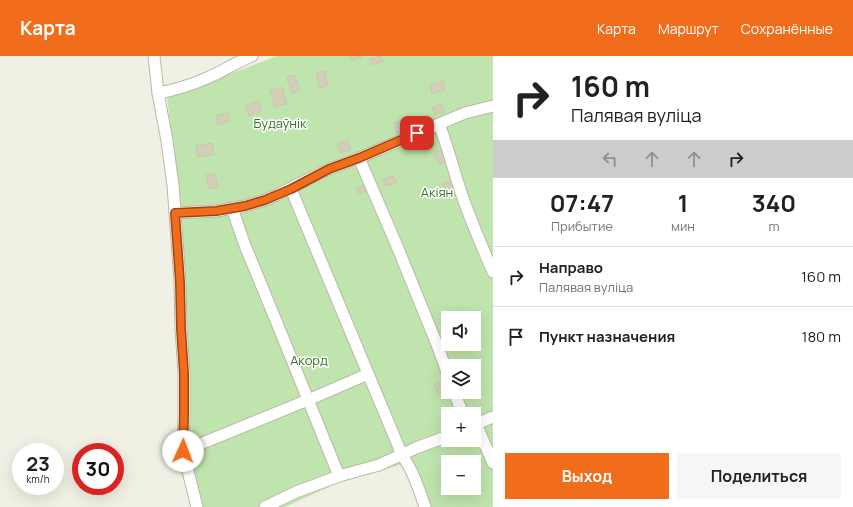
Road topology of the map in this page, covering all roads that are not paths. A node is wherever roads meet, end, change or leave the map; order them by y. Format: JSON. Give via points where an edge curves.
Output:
{"nodes":[{"id":1,"x":154,"y":56,"type":"edge"},
{"id":2,"x":252,"y":56,"type":"edge"},
{"id":3,"x":158,"y":93,"type":"junction"},
{"id":4,"x":493,"y":106,"type":"edge"},
{"id":5,"x":439,"y":124,"type":"junction"},
{"id":6,"x":359,"y":158,"type":"junction"},
{"id":7,"x":291,"y":189,"type":"junction"},
{"id":8,"x":232,"y":208,"type":"junction"},
{"id":9,"x":175,"y":213,"type":"junction"},
{"id":10,"x":493,"y":272,"type":"edge"},
{"id":11,"x":442,"y":359,"type":"edge"},
{"id":12,"x":368,"y":374,"type":"junction"},
{"id":13,"x":308,"y":400,"type":"junction"},
{"id":14,"x":493,"y":417,"type":"edge"},
{"id":15,"x":481,"y":422,"type":"edge"},
{"id":16,"x":481,"y":438,"type":"edge"},
{"id":17,"x":441,"y":439,"type":"edge"},
{"id":18,"x":183,"y":451,"type":"junction"},
{"id":19,"x":402,"y":455,"type":"junction"},
{"id":20,"x":493,"y":463,"type":"edge"},
{"id":21,"x":339,"y":476,"type":"junction"},
{"id":22,"x":197,"y":507,"type":"edge"},
{"id":23,"x":265,"y":507,"type":"edge"},
{"id":24,"x":425,"y":507,"type":"edge"}],
"edges":[{"from":1,"to":3,"type":"street"},
{"from":2,"to":3,"type":"street","via":[[208,78]]},
{"from":3,"to":9,"type":"street","via":[[170,163]]},
{"from":4,"to":5,"type":"street","via":[[465,113]]},
{"from":5,"to":6,"type":"street"},
{"from":5,"to":10,"type":"street","via":[[459,186]]},
{"from":6,"to":7,"type":"street","via":[[329,169]]},
{"from":6,"to":11,"type":"street"},
{"from":7,"to":8,"type":"street","via":[[265,200]]},
{"from":7,"to":12,"type":"street"},
{"from":8,"to":9,"type":"street"},
{"from":8,"to":13,"type":"street"},
{"from":9,"to":18,"type":"street","via":[[184,374]]},
{"from":12,"to":13,"type":"street"},
{"from":12,"to":19,"type":"street"},
{"from":13,"to":18,"type":"street"},
{"from":13,"to":21,"type":"street"},
{"from":14,"to":15,"type":"street"},
{"from":16,"to":20,"type":"street"},
{"from":17,"to":19,"type":"street"},
{"from":18,"to":22,"type":"street"},
{"from":19,"to":21,"type":"street","via":[[379,465]]},
{"from":19,"to":24,"type":"street","via":[[409,465]]},
{"from":21,"to":23,"type":"street"}]}
